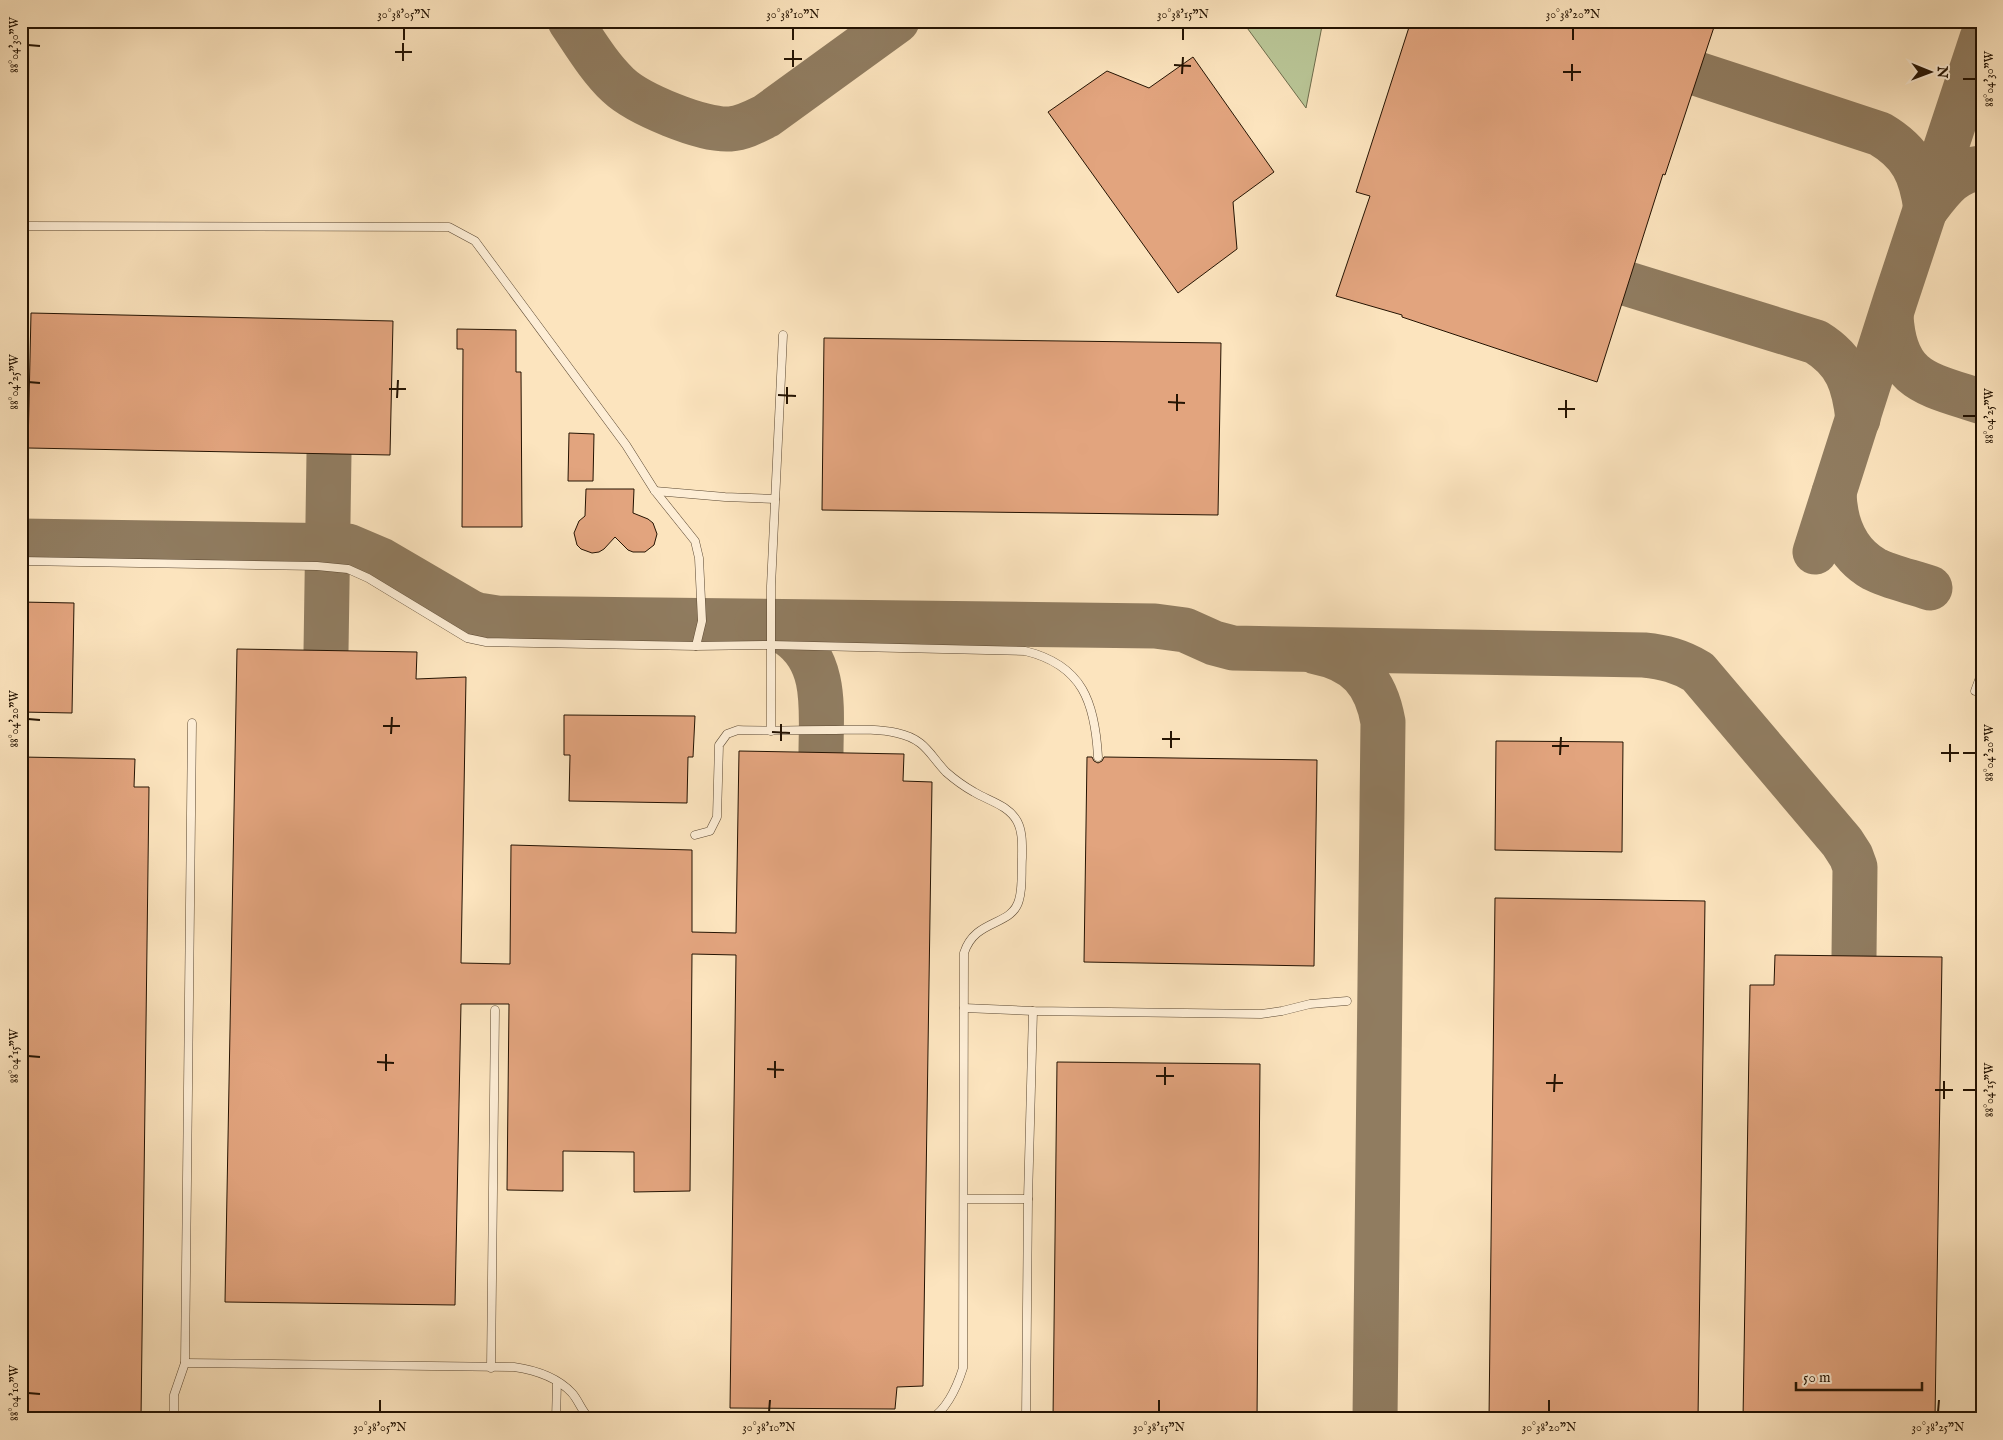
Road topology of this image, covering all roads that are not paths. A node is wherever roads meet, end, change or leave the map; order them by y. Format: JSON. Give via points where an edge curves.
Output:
{"nodes":[{"id":1,"x":21,"y":226,"type":"edge"},
{"id":2,"x":783,"y":335,"type":"dead end"},
{"id":3,"x":655,"y":491,"type":"junction"},
{"id":4,"x":775,"y":499,"type":"junction"},
{"id":5,"x":21,"y":561,"type":"edge"},
{"id":6,"x":771,"y":645,"type":"junction"},
{"id":7,"x":696,"y":646,"type":"junction"},
{"id":8,"x":1982,"y":672,"type":"edge"},
{"id":9,"x":1982,"y":693,"type":"edge"},
{"id":10,"x":192,"y":724,"type":"dead end"},
{"id":11,"x":771,"y":731,"type":"junction"},
{"id":12,"x":1098,"y":757,"type":"dead end"},
{"id":13,"x":695,"y":835,"type":"dead end"},
{"id":14,"x":1347,"y":1001,"type":"dead end"},
{"id":15,"x":964,"y":1008,"type":"junction"},
{"id":16,"x":495,"y":1010,"type":"dead end"},
{"id":17,"x":1033,"y":1011,"type":"junction"},
{"id":18,"x":964,"y":1199,"type":"junction"},
{"id":19,"x":1028,"y":1199,"type":"junction"},
{"id":20,"x":185,"y":1363,"type":"junction"},
{"id":21,"x":491,"y":1368,"type":"junction"},
{"id":22,"x":557,"y":1382,"type":"junction"},
{"id":23,"x":581,"y":1405,"type":"junction"},
{"id":24,"x":174,"y":1419,"type":"edge"},
{"id":25,"x":556,"y":1419,"type":"edge"},
{"id":26,"x":581,"y":1419,"type":"edge"},
{"id":27,"x":590,"y":1419,"type":"edge"},
{"id":28,"x":931,"y":1419,"type":"edge"},
{"id":29,"x":1026,"y":1419,"type":"edge"}],
"edges":[{"from":1,"to":3,"type":"lane","via":[[449,227],[475,241],[626,445]]},
{"from":2,"to":4,"type":"lane"},
{"from":3,"to":4,"type":"lane"},
{"from":3,"to":7,"type":"lane","via":[[695,540],[702,621]]},
{"from":4,"to":6,"type":"lane"},
{"from":5,"to":7,"type":"lane","via":[[348,569],[467,638],[486,642]]},
{"from":6,"to":7,"type":"lane"},
{"from":6,"to":11,"type":"lane"},
{"from":6,"to":12,"type":"lane","via":[[1005,650],[1041,655],[1081,686],[1095,719]]},
{"from":8,"to":9,"type":"lane","via":[[1975,691]]},
{"from":10,"to":20,"type":"lane"},
{"from":11,"to":13,"type":"lane","via":[[738,730],[727,734],[719,744],[716,817],[710,831]]},
{"from":11,"to":15,"type":"lane","via":[[870,730],[912,737],[925,746],[947,772],[972,791],[1003,806],[1018,822],[1022,840],[1019,901],[1007,916],[976,932],[967,944],[964,953]]},
{"from":14,"to":17,"type":"lane","via":[[1310,1004],[1261,1014]]},
{"from":15,"to":17,"type":"lane"},
{"from":15,"to":18,"type":"lane"},
{"from":16,"to":21,"type":"lane"},
{"from":17,"to":19,"type":"lane"},
{"from":18,"to":19,"type":"lane"},
{"from":18,"to":28,"type":"lane","via":[[962,1368],[958,1385]]},
{"from":19,"to":29,"type":"lane"},
{"from":20,"to":21,"type":"lane"},
{"from":20,"to":24,"type":"lane","via":[[174,1395]]},
{"from":21,"to":22,"type":"lane","via":[[534,1370]]},
{"from":22,"to":23,"type":"lane"},
{"from":22,"to":25,"type":"lane"},
{"from":23,"to":26,"type":"lane"},
{"from":23,"to":27,"type":"lane"}]}
